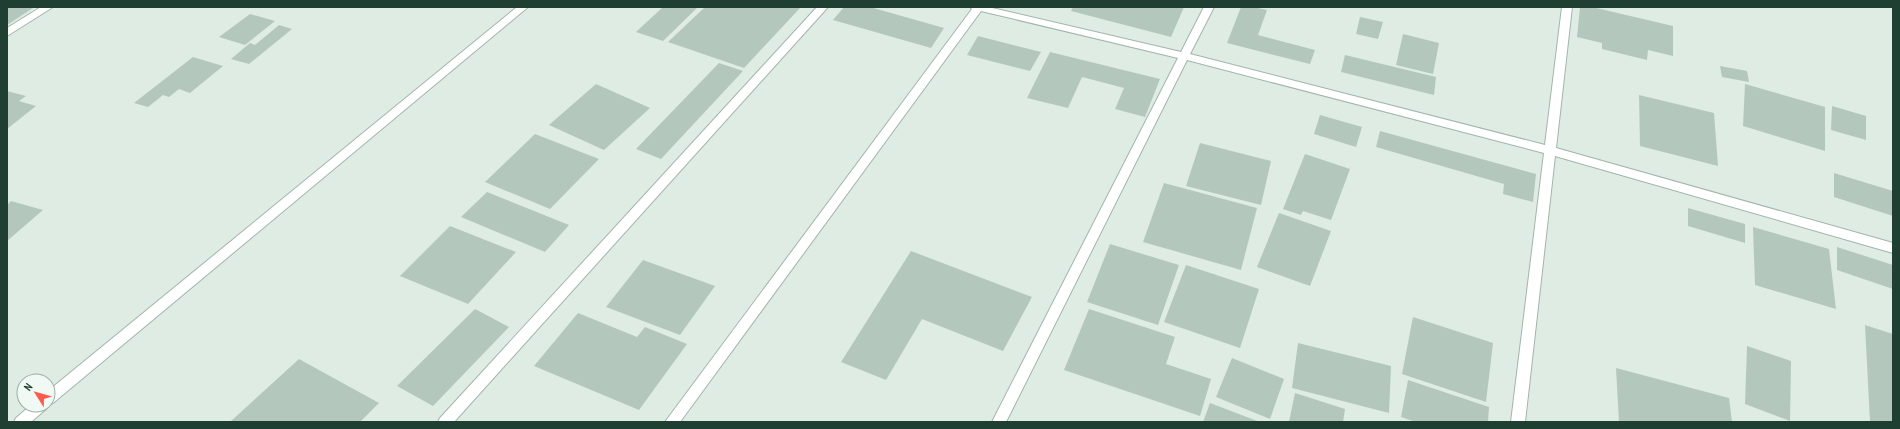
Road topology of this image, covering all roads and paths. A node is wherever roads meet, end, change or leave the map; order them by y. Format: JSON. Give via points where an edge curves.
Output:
{"nodes":[{"id":1,"x":48,"y":7,"type":"edge"},
{"id":2,"x":523,"y":7,"type":"edge"},
{"id":3,"x":823,"y":7,"type":"edge"},
{"id":4,"x":977,"y":7,"type":"edge"},
{"id":5,"x":1209,"y":7,"type":"edge"},
{"id":6,"x":1567,"y":7,"type":"edge"},
{"id":7,"x":7,"y":33,"type":"edge"},
{"id":8,"x":1184,"y":56,"type":"junction"},
{"id":9,"x":1551,"y":151,"type":"junction"},
{"id":10,"x":1893,"y":248,"type":"edge"},
{"id":11,"x":56,"y":392,"type":"edge"},
{"id":12,"x":32,"y":413,"type":"edge"},
{"id":13,"x":21,"y":422,"type":"edge"},
{"id":14,"x":445,"y":422,"type":"edge"},
{"id":15,"x":672,"y":422,"type":"edge"},
{"id":16,"x":999,"y":422,"type":"edge"},
{"id":17,"x":1518,"y":422,"type":"edge"}],
"edges":[{"from":1,"to":7,"type":"street"},
{"from":2,"to":11,"type":"street"},
{"from":3,"to":14,"type":"street"},
{"from":4,"to":8,"type":"street"},
{"from":4,"to":15,"type":"street"},
{"from":5,"to":8,"type":"street"},
{"from":6,"to":9,"type":"street"},
{"from":8,"to":9,"type":"street"},
{"from":8,"to":16,"type":"street"},
{"from":9,"to":10,"type":"street"},
{"from":9,"to":17,"type":"street"},
{"from":12,"to":13,"type":"street"}]}
